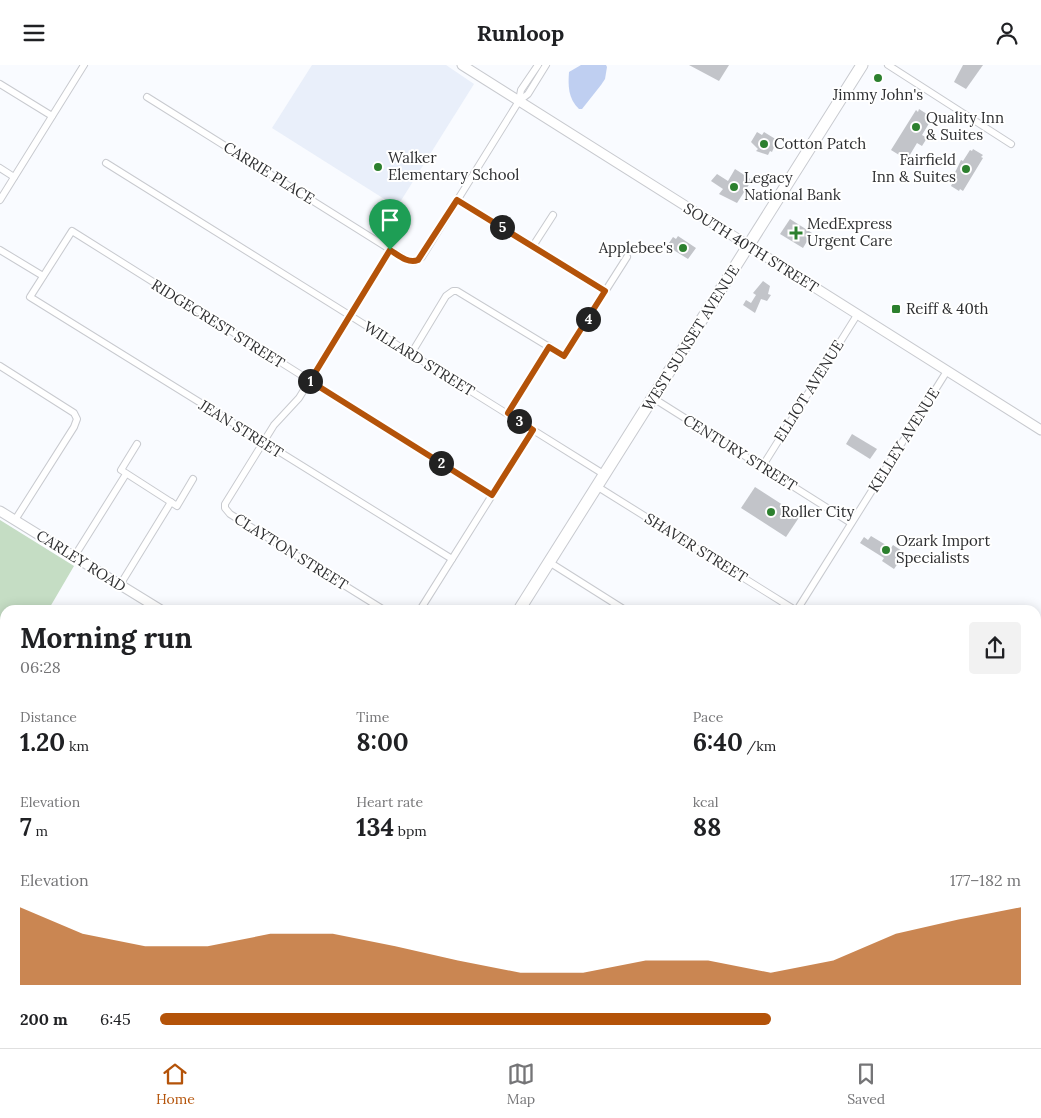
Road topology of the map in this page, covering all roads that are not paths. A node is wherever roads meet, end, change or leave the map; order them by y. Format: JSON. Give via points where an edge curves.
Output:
{"nodes":[{"id":1,"x":84,"y":65,"type":"edge"},
{"id":2,"x":462,"y":65,"type":"edge"},
{"id":3,"x":538,"y":65,"type":"edge"},
{"id":4,"x":546,"y":65,"type":"edge"},
{"id":5,"x":862,"y":65,"type":"edge"},
{"id":6,"x":888,"y":65,"type":"edge"},
{"id":7,"x":0,"y":83,"type":"edge"},
{"id":8,"x":147,"y":97,"type":"dead end"},
{"id":9,"x":519,"y":101,"type":"junction"},
{"id":10,"x":52,"y":116,"type":"junction"},
{"id":11,"x":1011,"y":144,"type":"dead end"},
{"id":12,"x":106,"y":163,"type":"dead end"},
{"id":13,"x":0,"y":168,"type":"edge"},
{"id":14,"x":14,"y":177,"type":"junction"},
{"id":15,"x":0,"y":200,"type":"edge"},
{"id":16,"x":457,"y":200,"type":"junction"},
{"id":17,"x":553,"y":215,"type":"dead end"},
{"id":18,"x":533,"y":246,"type":"junction"},
{"id":19,"x":749,"y":247,"type":"junction"},
{"id":20,"x":0,"y":250,"type":"edge"},
{"id":21,"x":390,"y":250,"type":"junction"},
{"id":22,"x":627,"y":257,"type":"dead end"},
{"id":23,"x":43,"y":276,"type":"junction"},
{"id":24,"x":605,"y":291,"type":"junction"},
{"id":25,"x":349,"y":315,"type":"junction"},
{"id":26,"x":857,"y":315,"type":"junction"},
{"id":27,"x":549,"y":347,"type":"junction"},
{"id":28,"x":411,"y":354,"type":"junction"},
{"id":29,"x":0,"y":366,"type":"edge"},
{"id":30,"x":947,"y":371,"type":"junction"},
{"id":31,"x":310,"y":381,"type":"junction"},
{"id":32,"x":654,"y":398,"type":"junction"},
{"id":33,"x":508,"y":413,"type":"junction"},
{"id":34,"x":1041,"y":429,"type":"edge"},
{"id":35,"x":533,"y":430,"type":"junction"},
{"id":36,"x":262,"y":443,"type":"junction"},
{"id":37,"x":137,"y":444,"type":"dead end"},
{"id":38,"x":762,"y":467,"type":"junction"},
{"id":39,"x":126,"y":474,"type":"junction"},
{"id":40,"x":605,"y":475,"type":"junction"},
{"id":41,"x":194,"y":479,"type":"dead end"},
{"id":42,"x":598,"y":487,"type":"junction"},
{"id":43,"x":492,"y":495,"type":"junction"},
{"id":44,"x":171,"y":503,"type":"junction"},
{"id":45,"x":0,"y":511,"type":"edge"},
{"id":46,"x":15,"y":520,"type":"junction"},
{"id":47,"x":851,"y":523,"type":"junction"},
{"id":48,"x":74,"y":557,"type":"junction"},
{"id":49,"x":452,"y":559,"type":"junction"},
{"id":50,"x":549,"y":562,"type":"junction"},
{"id":51,"x":120,"y":585,"type":"junction"},
{"id":52,"x":153,"y":605,"type":"edge"},
{"id":53,"x":376,"y":605,"type":"edge"},
{"id":54,"x":423,"y":605,"type":"edge"},
{"id":55,"x":522,"y":605,"type":"edge"},
{"id":56,"x":617,"y":605,"type":"edge"},
{"id":57,"x":788,"y":605,"type":"edge"},
{"id":58,"x":799,"y":605,"type":"edge"}],
"edges":[{"from":1,"to":10,"type":"street"},
{"from":2,"to":9,"type":"street","name":"SOUTH 40TH STREET"},
{"from":3,"to":9,"type":"street","via":[[521,90]]},
{"from":4,"to":9,"type":"street","via":[[528,94]]},
{"from":5,"to":19,"type":"highway","name":"WEST SUNSET AVENUE"},
{"from":6,"to":11,"type":"street"},
{"from":7,"to":10,"type":"street"},
{"from":8,"to":21,"type":"street","name":"CARRIE PLACE"},
{"from":9,"to":16,"type":"street"},
{"from":9,"to":19,"type":"street","name":"SOUTH 40TH STREET"},
{"from":10,"to":14,"type":"street"},
{"from":12,"to":25,"type":"street","name":"WILLARD STREET"},
{"from":13,"to":14,"type":"street"},
{"from":14,"to":15,"type":"street"},
{"from":16,"to":18,"type":"street"},
{"from":16,"to":21,"type":"street","name":"CARRIE PLACE","via":[[418,260],[407,260]]},
{"from":17,"to":18,"type":"street"},
{"from":18,"to":24,"type":"street"},
{"from":19,"to":26,"type":"street","name":"SOUTH 40TH STREET"},
{"from":19,"to":32,"type":"highway","name":"WEST SUNSET AVENUE"},
{"from":20,"to":23,"type":"street"},
{"from":21,"to":25,"type":"street"},
{"from":22,"to":24,"type":"street"},
{"from":23,"to":31,"type":"street","name":"RIDGECREST STREET","via":[[72,231]]},
{"from":23,"to":36,"type":"street","name":"JEAN STREET","via":[[30,297]]},
{"from":24,"to":27,"type":"street","via":[[564,356]]},
{"from":25,"to":28,"type":"street","name":"WILLARD STREET"},
{"from":25,"to":31,"type":"street"},
{"from":26,"to":30,"type":"street","name":"SOUTH 40TH STREET"},
{"from":26,"to":38,"type":"street","name":"ELLIOT AVENUE"},
{"from":27,"to":28,"type":"street","via":[[461,292],[453,291],[446,296]]},
{"from":27,"to":33,"type":"street"},
{"from":28,"to":33,"type":"street","name":"WILLARD STREET"},
{"from":29,"to":46,"type":"street","via":[[74,413],[77,419]]},
{"from":30,"to":34,"type":"street","name":"SOUTH 40TH STREET"},
{"from":30,"to":47,"type":"street","name":"KELLEY AVENUE"},
{"from":31,"to":36,"type":"street"},
{"from":31,"to":43,"type":"street","name":"RIDGECREST STREET"},
{"from":32,"to":38,"type":"street","name":"CENTURY STREET"},
{"from":32,"to":40,"type":"highway","name":"WEST SUNSET AVENUE"},
{"from":33,"to":35,"type":"street","name":"WILLARD STREET"},
{"from":35,"to":40,"type":"street","name":"WILLARD STREET"},
{"from":35,"to":43,"type":"street"},
{"from":36,"to":49,"type":"street","name":"JEAN STREET"},
{"from":36,"to":53,"type":"street","name":"CLAYTON STREET","via":[[226,499],[225,508]]},
{"from":37,"to":39,"type":"street","via":[[120,471]]},
{"from":38,"to":47,"type":"street","name":"CENTURY STREET"},
{"from":39,"to":44,"type":"street"},
{"from":39,"to":48,"type":"street"},
{"from":40,"to":42,"type":"highway","name":"WEST SUNSET AVENUE"},
{"from":41,"to":44,"type":"street","via":[[177,506]]},
{"from":42,"to":50,"type":"highway","name":"WEST SUNSET AVENUE"},
{"from":42,"to":57,"type":"street","name":"SHAVER STREET"},
{"from":43,"to":49,"type":"street"},
{"from":44,"to":51,"type":"street"},
{"from":45,"to":46,"type":"street","name":"CARLEY ROAD"},
{"from":46,"to":48,"type":"street","name":"CARLEY ROAD"},
{"from":47,"to":58,"type":"street","name":"KELLEY AVENUE"},
{"from":48,"to":51,"type":"street","name":"CARLEY ROAD"},
{"from":49,"to":54,"type":"street"},
{"from":50,"to":55,"type":"highway","name":"WEST SUNSET AVENUE"},
{"from":50,"to":56,"type":"street"},
{"from":51,"to":52,"type":"street","name":"CARLEY ROAD"}]}
